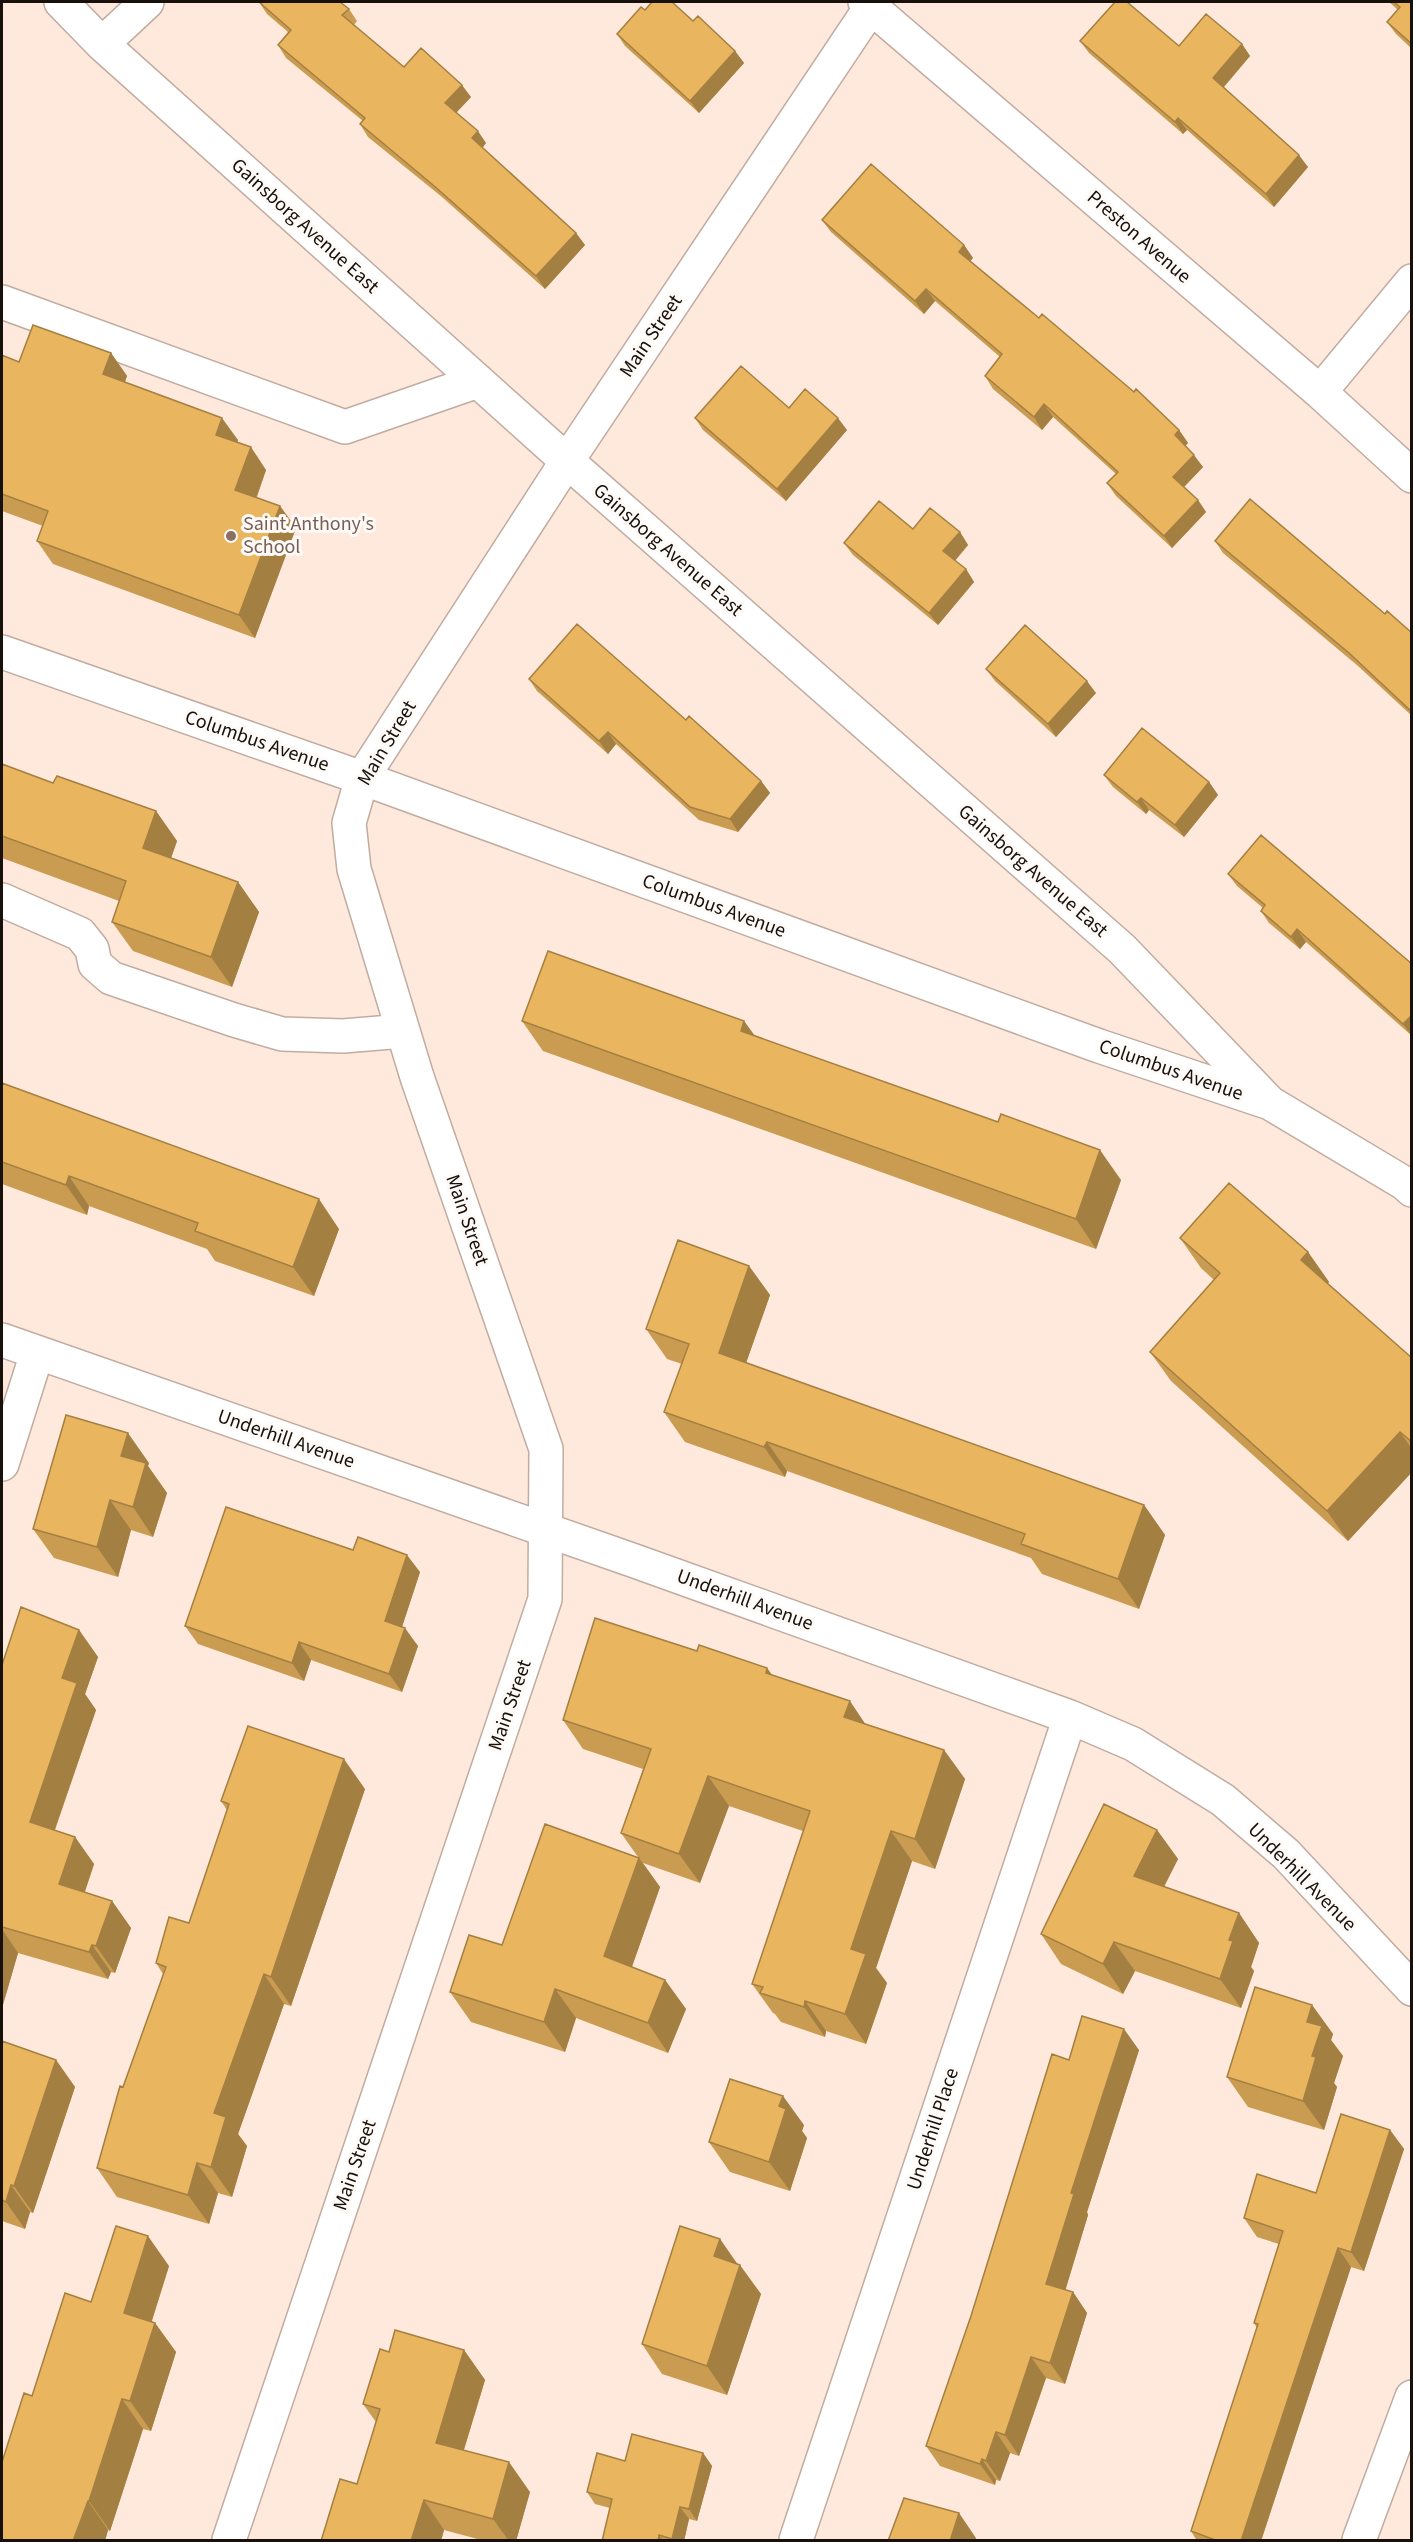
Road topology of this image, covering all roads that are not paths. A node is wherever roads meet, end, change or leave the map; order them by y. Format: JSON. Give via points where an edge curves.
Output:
{"nodes":[{"id":1,"x":61,"y":2,"type":"edge"},
{"id":2,"x":147,"y":2,"type":"edge"},
{"id":3,"x":868,"y":4,"type":"edge"},
{"id":4,"x":102,"y":44,"type":"junction"},
{"id":5,"x":1412,"y":281,"type":"edge"},
{"id":6,"x":2,"y":302,"type":"edge"},
{"id":7,"x":478,"y":381,"type":"junction"},
{"id":8,"x":1320,"y":392,"type":"junction"},
{"id":9,"x":567,"y":461,"type":"junction"},
{"id":10,"x":1412,"y":476,"type":"edge"},
{"id":11,"x":2,"y":652,"type":"edge"},
{"id":12,"x":362,"y":778,"type":"junction"},
{"id":13,"x":2,"y":900,"type":"edge"},
{"id":14,"x":404,"y":1031,"type":"junction"},
{"id":15,"x":1270,"y":1103,"type":"junction"},
{"id":16,"x":1409,"y":1182,"type":"edge"},
{"id":17,"x":2,"y":1340,"type":"edge"},
{"id":18,"x":37,"y":1353,"type":"junction"},
{"id":19,"x":2,"y":1464,"type":"edge"},
{"id":20,"x":546,"y":1530,"type":"junction"},
{"id":21,"x":1070,"y":1717,"type":"junction"},
{"id":22,"x":1412,"y":1989,"type":"edge"},
{"id":23,"x":1412,"y":2397,"type":"edge"},
{"id":24,"x":229,"y":2541,"type":"edge"},
{"id":25,"x":796,"y":2541,"type":"edge"},
{"id":26,"x":1359,"y":2541,"type":"edge"}],
"edges":[{"from":1,"to":4,"type":"street","name":"Gainsborg Avenue East"},
{"from":2,"to":4,"type":"street"},
{"from":3,"to":8,"type":"street","name":"Preston Avenue"},
{"from":3,"to":9,"type":"street","name":"Main Street"},
{"from":4,"to":7,"type":"street","name":"Gainsborg Avenue East"},
{"from":5,"to":8,"type":"street"},
{"from":6,"to":7,"type":"street","via":[[345,427]]},
{"from":7,"to":9,"type":"street","name":"Gainsborg Avenue East"},
{"from":8,"to":10,"type":"street","name":"Preston Avenue"},
{"from":9,"to":12,"type":"street","name":"Main Street"},
{"from":9,"to":15,"type":"street","name":"Gainsborg Avenue East","via":[[1122,949]]},
{"from":11,"to":12,"type":"street","name":"Columbus Avenue"},
{"from":12,"to":14,"type":"street","name":"Main Street","via":[[349,823],[354,869]]},
{"from":12,"to":15,"type":"street","name":"Columbus Avenue","via":[[1099,1046]]},
{"from":13,"to":14,"type":"street","via":[[80,934],[92,949],[95,964],[111,978],[234,1020],[282,1034],[343,1036]]},
{"from":14,"to":20,"type":"street","name":"Main Street","via":[[546,1449]]},
{"from":15,"to":16,"type":"street","name":"Columbus Avenue"},
{"from":17,"to":18,"type":"street","name":"Underhill Avenue"},
{"from":18,"to":19,"type":"street"},
{"from":18,"to":20,"type":"street","name":"Underhill Avenue"},
{"from":20,"to":21,"type":"street","name":"Underhill Avenue"},
{"from":20,"to":24,"type":"street","name":"Main Street","via":[[545,1599]]},
{"from":21,"to":22,"type":"street","name":"Underhill Avenue","via":[[1133,1744],[1223,1800],[1286,1854]]},
{"from":21,"to":25,"type":"street","name":"Underhill Place"},
{"from":23,"to":26,"type":"street"}]}
